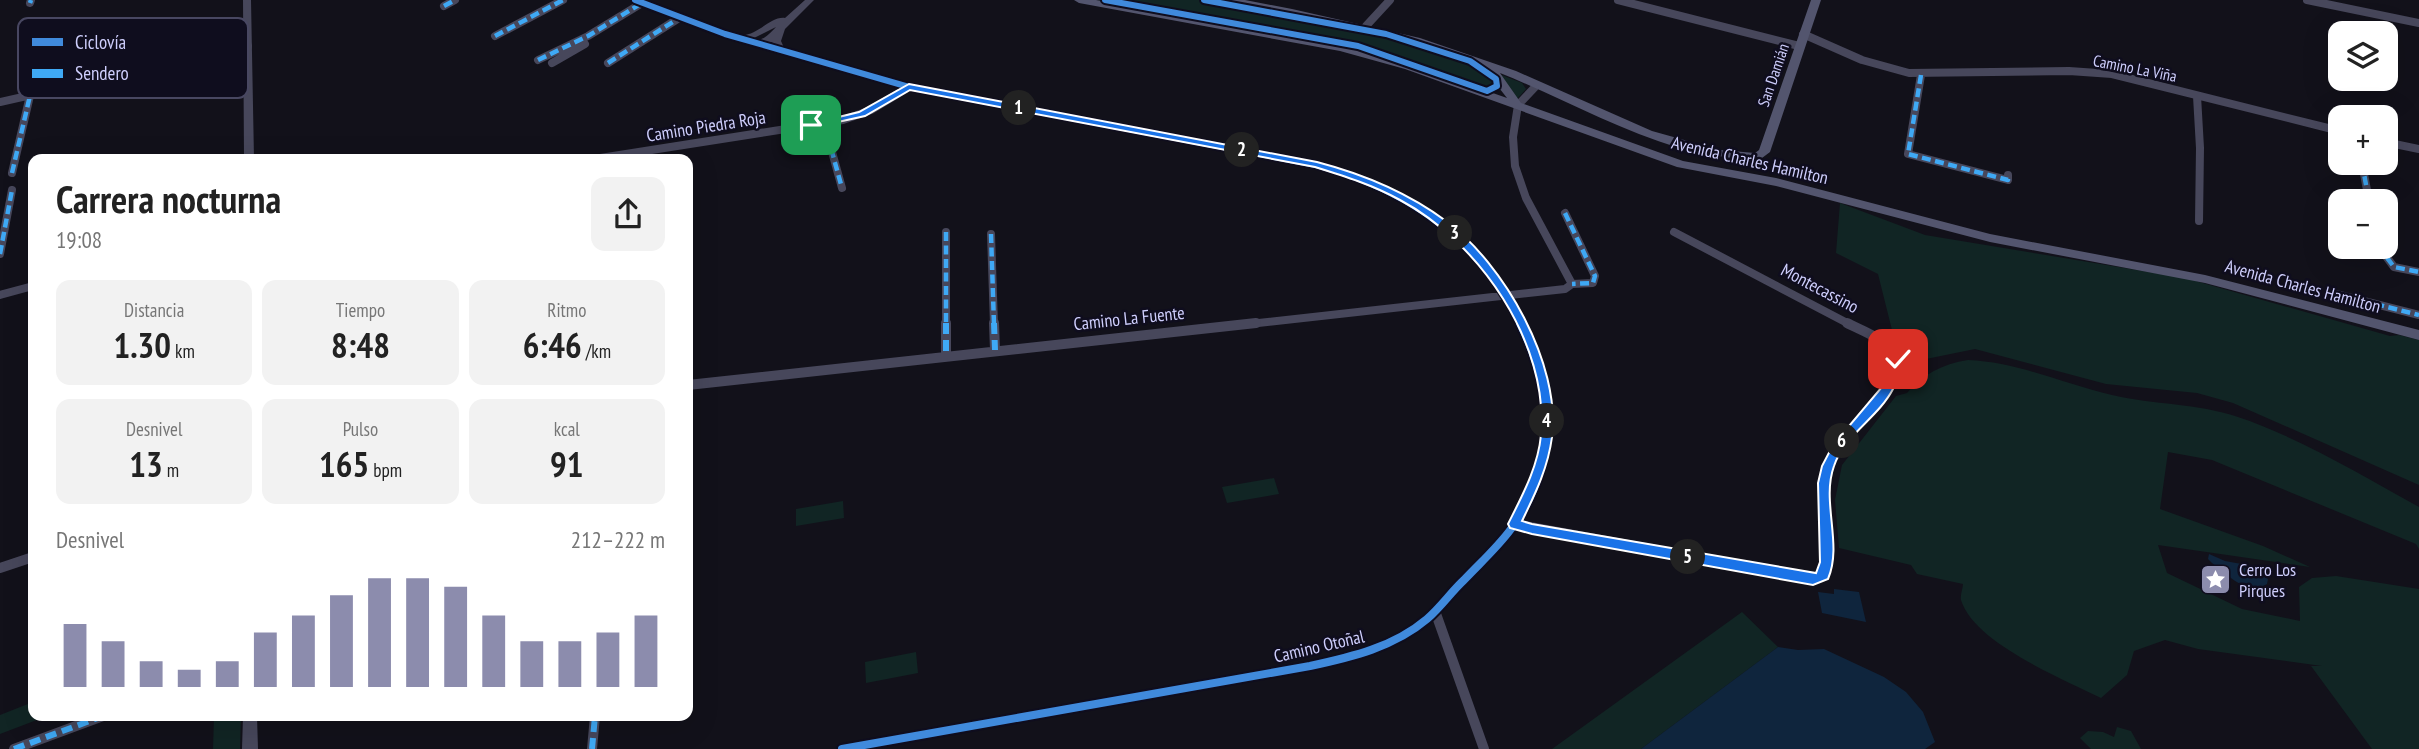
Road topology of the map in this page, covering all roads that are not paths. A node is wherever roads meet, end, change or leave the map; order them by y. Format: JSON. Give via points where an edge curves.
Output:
{"nodes":[{"id":1,"x":247,"y":0,"type":"edge"},
{"id":2,"x":455,"y":0,"type":"edge"},
{"id":3,"x":563,"y":0,"type":"edge"},
{"id":4,"x":1079,"y":0,"type":"edge"},
{"id":5,"x":1229,"y":0,"type":"edge"},
{"id":6,"x":1390,"y":0,"type":"edge"},
{"id":7,"x":1618,"y":0,"type":"edge"},
{"id":8,"x":1816,"y":0,"type":"edge"},
{"id":9,"x":2306,"y":0,"type":"edge"},
{"id":10,"x":642,"y":3,"type":"edge"},
{"id":11,"x":806,"y":3,"type":"edge"},
{"id":12,"x":444,"y":6,"type":"dead end"},
{"id":13,"x":247,"y":18,"type":"edge"},
{"id":14,"x":679,"y":18,"type":"junction"},
{"id":15,"x":783,"y":23,"type":"junction"},
{"id":16,"x":2419,"y":23,"type":"edge"},
{"id":17,"x":1366,"y":26,"type":"junction"},
{"id":18,"x":495,"y":36,"type":"dead end"},
{"id":19,"x":741,"y":39,"type":"junction"},
{"id":20,"x":1801,"y":40,"type":"junction"},
{"id":21,"x":759,"y":44,"type":"junction"},
{"id":22,"x":248,"y":46,"type":"edge"},
{"id":23,"x":780,"y":50,"type":"junction"},
{"id":24,"x":538,"y":60,"type":"dead end"},
{"id":25,"x":1477,"y":60,"type":"junction"},
{"id":26,"x":552,"y":63,"type":"dead end"},
{"id":27,"x":608,"y":63,"type":"dead end"},
{"id":28,"x":1921,"y":75,"type":"junction"},
{"id":29,"x":1536,"y":86,"type":"junction"},
{"id":30,"x":909,"y":87,"type":"junction"},
{"id":31,"x":1507,"y":92,"type":"junction"},
{"id":32,"x":1484,"y":93,"type":"junction"},
{"id":33,"x":2197,"y":96,"type":"junction"},
{"id":34,"x":18,"y":98,"type":"edge"},
{"id":35,"x":30,"y":98,"type":"edge"},
{"id":36,"x":0,"y":102,"type":"edge"},
{"id":37,"x":1518,"y":105,"type":"junction"},
{"id":38,"x":824,"y":124,"type":"junction"},
{"id":39,"x":2328,"y":128,"type":"edge"},
{"id":40,"x":2398,"y":145,"type":"edge"},
{"id":41,"x":2419,"y":149,"type":"edge"},
{"id":42,"x":249,"y":154,"type":"edge"},
{"id":43,"x":627,"y":154,"type":"edge"},
{"id":44,"x":1758,"y":157,"type":"joint"},
{"id":45,"x":12,"y":173,"type":"dead end"},
{"id":46,"x":2008,"y":175,"type":"dead end"},
{"id":47,"x":842,"y":188,"type":"dead end"},
{"id":48,"x":12,"y":190,"type":"dead end"},
{"id":49,"x":1565,"y":213,"type":"dead end"},
{"id":50,"x":2199,"y":221,"type":"dead end"},
{"id":51,"x":946,"y":232,"type":"dead end"},
{"id":52,"x":1674,"y":232,"type":"dead end"},
{"id":53,"x":990,"y":234,"type":"dead end"},
{"id":54,"x":0,"y":254,"type":"edge"},
{"id":55,"x":2384,"y":259,"type":"edge"},
{"id":56,"x":2419,"y":272,"type":"edge"},
{"id":57,"x":1572,"y":284,"type":"junction"},
{"id":58,"x":28,"y":287,"type":"edge"},
{"id":59,"x":2336,"y":294,"type":"dead end"},
{"id":60,"x":0,"y":295,"type":"edge"},
{"id":61,"x":1505,"y":296,"type":"junction"},
{"id":62,"x":2419,"y":315,"type":"edge"},
{"id":63,"x":2419,"y":335,"type":"edge"},
{"id":64,"x":995,"y":350,"type":"junction"},
{"id":65,"x":946,"y":356,"type":"junction"},
{"id":66,"x":693,"y":384,"type":"edge"},
{"id":67,"x":1514,"y":524,"type":"junction"},
{"id":68,"x":28,"y":559,"type":"edge"},
{"id":69,"x":0,"y":568,"type":"edge"},
{"id":70,"x":1435,"y":611,"type":"junction"},
{"id":71,"x":90,"y":721,"type":"edge"},
{"id":72,"x":250,"y":721,"type":"edge"},
{"id":73,"x":595,"y":721,"type":"edge"},
{"id":74,"x":14,"y":749,"type":"edge"},
{"id":75,"x":250,"y":749,"type":"edge"},
{"id":76,"x":592,"y":749,"type":"edge"},
{"id":77,"x":842,"y":749,"type":"edge"},
{"id":78,"x":1484,"y":749,"type":"edge"}],
"edges":[{"from":1,"to":13,"type":"street"},
{"from":2,"to":12,"type":"street"},
{"from":3,"to":18,"type":"street"},
{"from":4,"to":32,"type":"main road","name":"Avenida Charles Hamilton","via":[[1340,48]]},
{"from":5,"to":17,"type":"main road","name":"Avenida Charles Hamilton"},
{"from":6,"to":17,"type":"street"},
{"from":7,"to":20,"type":"street","name":"Camino La Viña"},
{"from":8,"to":20,"type":"main road","name":"San Damián"},
{"from":9,"to":16,"type":"street"},
{"from":10,"to":14,"type":"street"},
{"from":10,"to":24,"type":"street"},
{"from":10,"to":26,"type":"street"},
{"from":11,"to":15,"type":"street"},
{"from":14,"to":19,"type":"street"},
{"from":14,"to":27,"type":"street"},
{"from":15,"to":19,"type":"street"},
{"from":15,"to":21,"type":"street"},
{"from":15,"to":23,"type":"street","via":[[776,41]]},
{"from":17,"to":25,"type":"main road","name":"Avenida Charles Hamilton"},
{"from":19,"to":21,"type":"street"},
{"from":20,"to":28,"type":"street","name":"Camino La Viña","via":[[1874,66]]},
{"from":20,"to":44,"type":"main road","name":"San Damián"},
{"from":21,"to":23,"type":"street","name":"Camino Otoñal"},
{"from":22,"to":42,"type":"street"},
{"from":23,"to":30,"type":"street","name":"Camino Otoñal"},
{"from":25,"to":29,"type":"main road","name":"Avenida Charles Hamilton"},
{"from":25,"to":31,"type":"main road","via":[[1497,76]]},
{"from":28,"to":33,"type":"street","name":"Camino La Viña","via":[[2090,72],[2133,78]]},
{"from":28,"to":46,"type":"street","via":[[1908,154],[2008,180]]},
{"from":29,"to":37,"type":"street"},
{"from":29,"to":44,"type":"main road","name":"Avenida Charles Hamilton","via":[[1660,140]]},
{"from":30,"to":38,"type":"street","name":"Camino Piedra Roja","via":[[871,110]]},
{"from":30,"to":61,"type":"street","name":"Camino Otoñal","via":[[1347,173],[1404,198],[1444,224],[1478,257]]},
{"from":31,"to":32,"type":"main road"},
{"from":31,"to":37,"type":"main road"},
{"from":32,"to":37,"type":"main road","name":"Avenida Charles Hamilton"},
{"from":33,"to":39,"type":"street","name":"Camino La Viña"},
{"from":33,"to":50,"type":"street"},
{"from":34,"to":36,"type":"street"},
{"from":35,"to":45,"type":"street"},
{"from":37,"to":57,"type":"street","via":[[1513,146],[1517,176]]},
{"from":37,"to":63,"type":"main road","name":"Avenida Charles Hamilton","via":[[1681,164],[1776,182],[1990,238],[2205,279]]},
{"from":38,"to":43,"type":"street","name":"Camino Piedra Roja"},
{"from":38,"to":47,"type":"street"},
{"from":40,"to":41,"type":"street"},
{"from":48,"to":54,"type":"street"},
{"from":49,"to":57,"type":"street","name":"Camino La Fuente","via":[[1595,276],[1593,283]]},
{"from":51,"to":65,"type":"street"},
{"from":52,"to":67,"type":"street","name":"Montecassino","via":[[1884,342],[1896,354],[1887,389],[1837,448],[1828,466],[1824,575],[1813,579]]},
{"from":53,"to":64,"type":"street"},
{"from":55,"to":56,"type":"street","via":[[2392,267]]},
{"from":57,"to":61,"type":"street","name":"Camino La Fuente"},
{"from":58,"to":60,"type":"street"},
{"from":59,"to":62,"type":"street"},
{"from":61,"to":64,"type":"street","name":"Camino La Fuente"},
{"from":61,"to":67,"type":"street","name":"Camino Otoñal","via":[[1535,352],[1547,409],[1541,465]]},
{"from":64,"to":65,"type":"street","name":"Camino La Fuente"},
{"from":65,"to":66,"type":"street","name":"Camino La Fuente"},
{"from":67,"to":70,"type":"street","name":"Camino Otoñal"},
{"from":68,"to":69,"type":"street"},
{"from":70,"to":77,"type":"street","name":"Camino Otoñal","via":[[1392,642],[1346,659]]},
{"from":70,"to":78,"type":"street"},
{"from":71,"to":74,"type":"street"},
{"from":72,"to":75,"type":"street"},
{"from":73,"to":76,"type":"street"}]}
